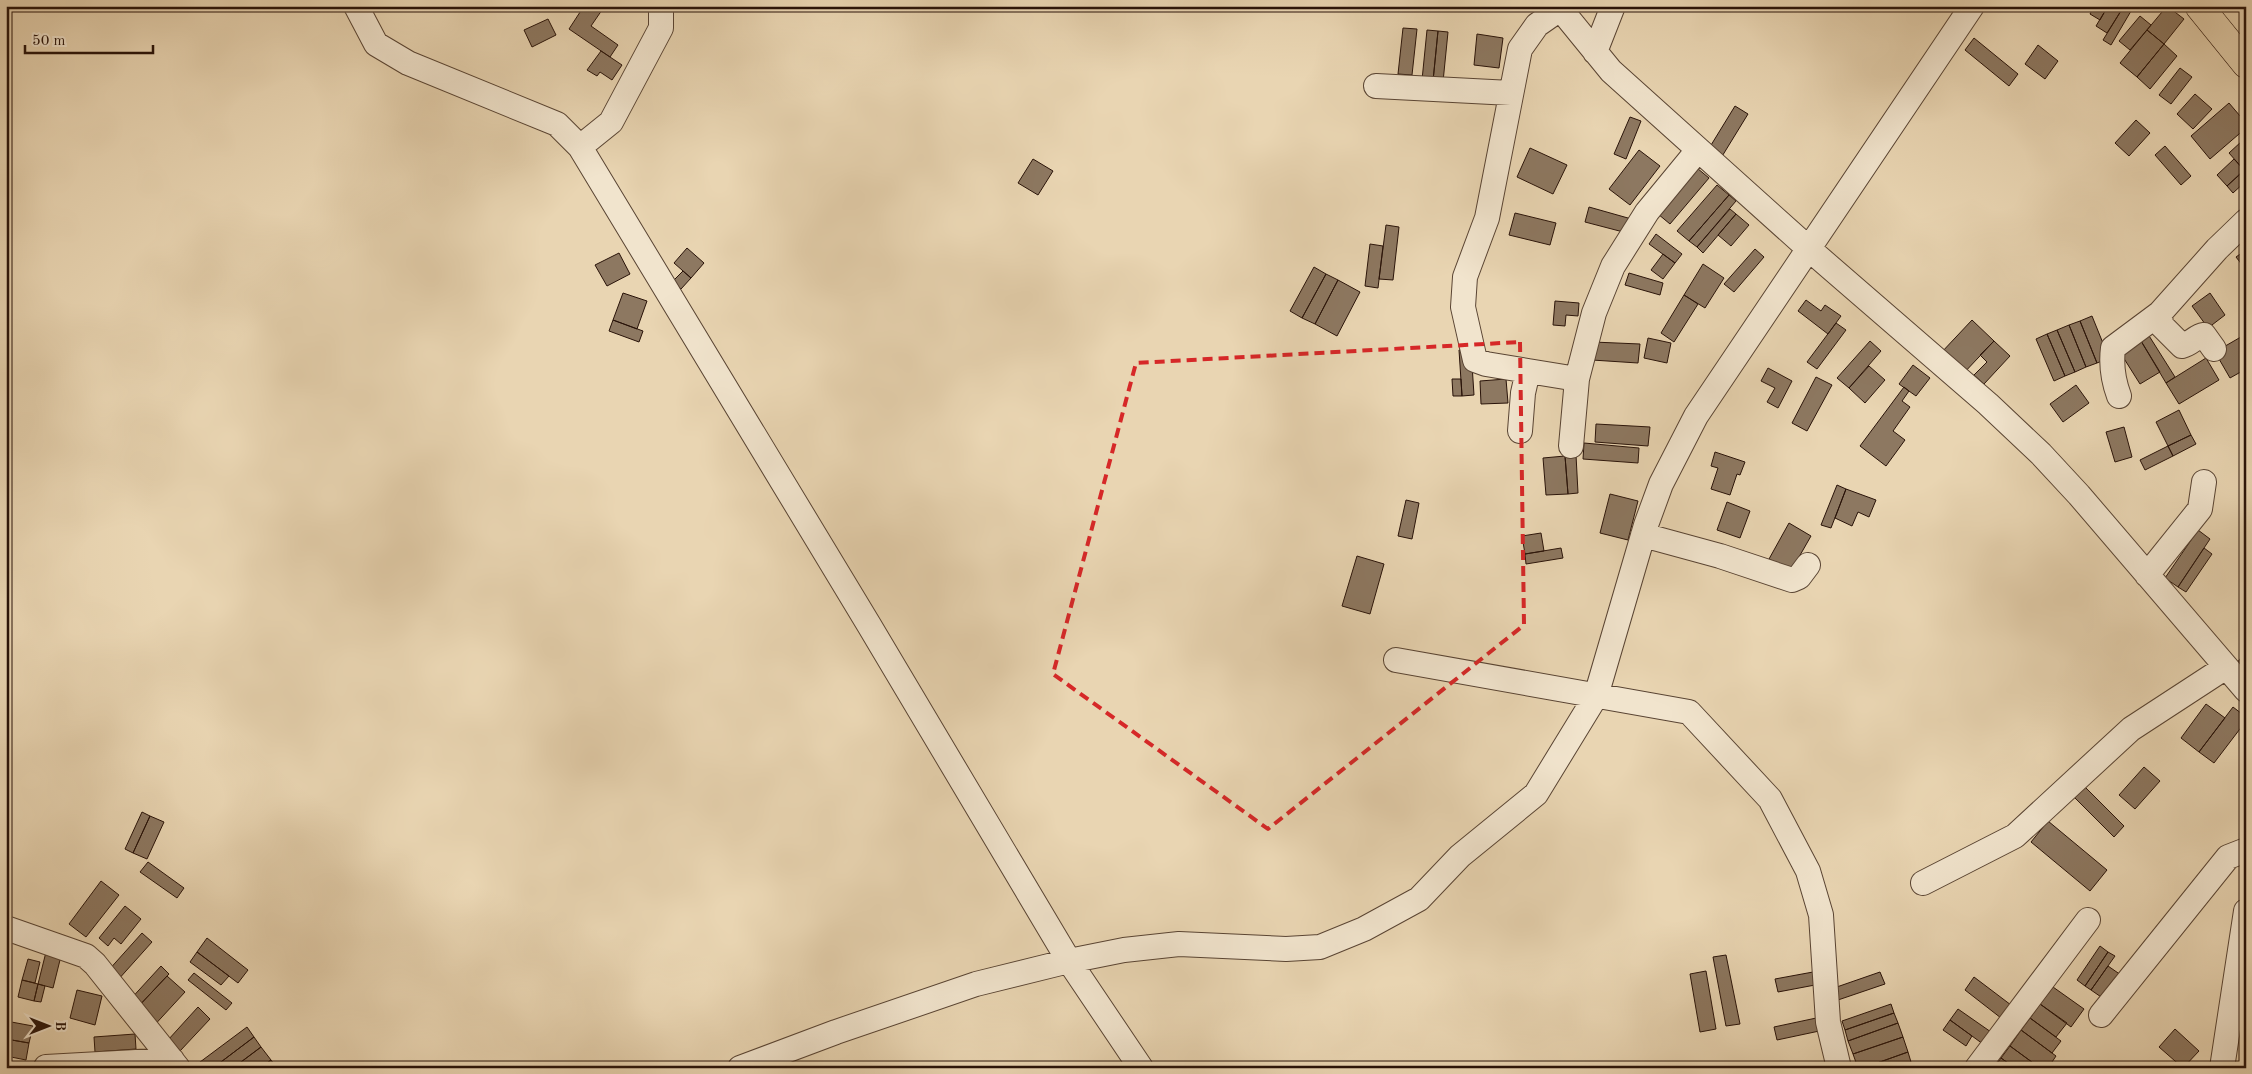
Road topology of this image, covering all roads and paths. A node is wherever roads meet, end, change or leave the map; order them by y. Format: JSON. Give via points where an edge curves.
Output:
{"nodes":[{"id":1,"x":356,"y":6,"type":"edge"},
{"id":2,"x":661,"y":6,"type":"edge"},
{"id":3,"x":1613,"y":6,"type":"edge"},
{"id":4,"x":1972,"y":6,"type":"edge"},
{"id":5,"x":2199,"y":6,"type":"edge"},
{"id":6,"x":1559,"y":8,"type":"edge"},
{"id":7,"x":1595,"y":52,"type":"junction"},
{"id":8,"x":2246,"y":64,"type":"edge"},
{"id":9,"x":1376,"y":86,"type":"dead end"},
{"id":10,"x":1511,"y":93,"type":"junction"},
{"id":11,"x":580,"y":146,"type":"junction"},
{"id":12,"x":1698,"y":150,"type":"junction"},
{"id":13,"x":2246,"y":221,"type":"edge"},
{"id":14,"x":1809,"y":249,"type":"junction"},
{"id":15,"x":2160,"y":313,"type":"junction"},
{"id":16,"x":2214,"y":349,"type":"dead end"},
{"id":17,"x":1528,"y":371,"type":"junction"},
{"id":18,"x":1577,"y":379,"type":"junction"},
{"id":19,"x":2119,"y":396,"type":"dead end"},
{"id":20,"x":1520,"y":431,"type":"dead end"},
{"id":21,"x":1571,"y":446,"type":"dead end"},
{"id":22,"x":2204,"y":482,"type":"dead end"},
{"id":23,"x":1643,"y":535,"type":"junction"},
{"id":24,"x":1808,"y":565,"type":"dead end"},
{"id":25,"x":2147,"y":575,"type":"junction"},
{"id":26,"x":1396,"y":660,"type":"dead end"},
{"id":27,"x":2226,"y":667,"type":"junction"},
{"id":28,"x":2246,"y":690,"type":"edge"},
{"id":29,"x":1596,"y":696,"type":"junction"},
{"id":30,"x":2246,"y":850,"type":"edge"},
{"id":31,"x":1923,"y":884,"type":"dead end"},
{"id":32,"x":2246,"y":911,"type":"edge"},
{"id":33,"x":2088,"y":920,"type":"dead end"},
{"id":34,"x":6,"y":928,"type":"edge"},
{"id":35,"x":1069,"y":961,"type":"junction"},
{"id":36,"x":2101,"y":1015,"type":"dead end"},
{"id":37,"x":175,"y":1064,"type":"edge"},
{"id":38,"x":46,"y":1067,"type":"edge"},
{"id":39,"x":740,"y":1068,"type":"edge"},
{"id":40,"x":1141,"y":1068,"type":"edge"},
{"id":41,"x":1839,"y":1068,"type":"edge"},
{"id":42,"x":1977,"y":1068,"type":"edge"},
{"id":43,"x":2222,"y":1068,"type":"edge"}],
"edges":[{"from":1,"to":11,"type":"street","via":[[376,44],[408,64],[557,124]]},
{"from":2,"to":11,"type":"street","via":[[661,28],[611,122]]},
{"from":3,"to":7,"type":"street"},
{"from":4,"to":14,"type":"street"},
{"from":5,"to":8,"type":"main road"},
{"from":6,"to":7,"type":"street"},
{"from":6,"to":10,"type":"street","via":[[1537,25],[1520,49]]},
{"from":7,"to":12,"type":"street","via":[[1610,71]]},
{"from":9,"to":10,"type":"street"},
{"from":10,"to":17,"type":"street","via":[[1487,218],[1465,277],[1463,307],[1475,360]]},
{"from":11,"to":35,"type":"street"},
{"from":12,"to":14,"type":"street"},
{"from":12,"to":18,"type":"street","via":[[1647,212],[1613,266],[1594,314]]},
{"from":13,"to":15,"type":"street"},
{"from":14,"to":23,"type":"street","via":[[1696,416],[1661,484]]},
{"from":14,"to":25,"type":"street","via":[[2041,454]]},
{"from":15,"to":16,"type":"street","via":[[2161,324],[2182,346],[2204,335]]},
{"from":15,"to":19,"type":"street","via":[[2113,348],[2114,384]]},
{"from":17,"to":18,"type":"street"},
{"from":17,"to":20,"type":"street"},
{"from":18,"to":21,"type":"street"},
{"from":22,"to":25,"type":"street","via":[[2200,510]]},
{"from":23,"to":24,"type":"street","via":[[1792,580]]},
{"from":23,"to":29,"type":"street"},
{"from":25,"to":27,"type":"street"},
{"from":26,"to":29,"type":"street"},
{"from":27,"to":28,"type":"street"},
{"from":27,"to":31,"type":"street","via":[[2132,729],[2015,836]]},
{"from":29,"to":35,"type":"street","via":[[1536,794],[1460,856],[1419,899],[1364,929],[1320,947],[1286,949],[1179,944]]},
{"from":29,"to":41,"type":"street","via":[[1689,712],[1770,799],[1808,871],[1821,916],[1828,1022]]},
{"from":30,"to":36,"type":"street","via":[[2228,857]]},
{"from":32,"to":43,"type":"street"},
{"from":33,"to":42,"type":"street"},
{"from":34,"to":37,"type":"street","via":[[86,956]]},
{"from":35,"to":39,"type":"street","via":[[976,984]]},
{"from":35,"to":40,"type":"street"},
{"from":37,"to":38,"type":"street"}]}
